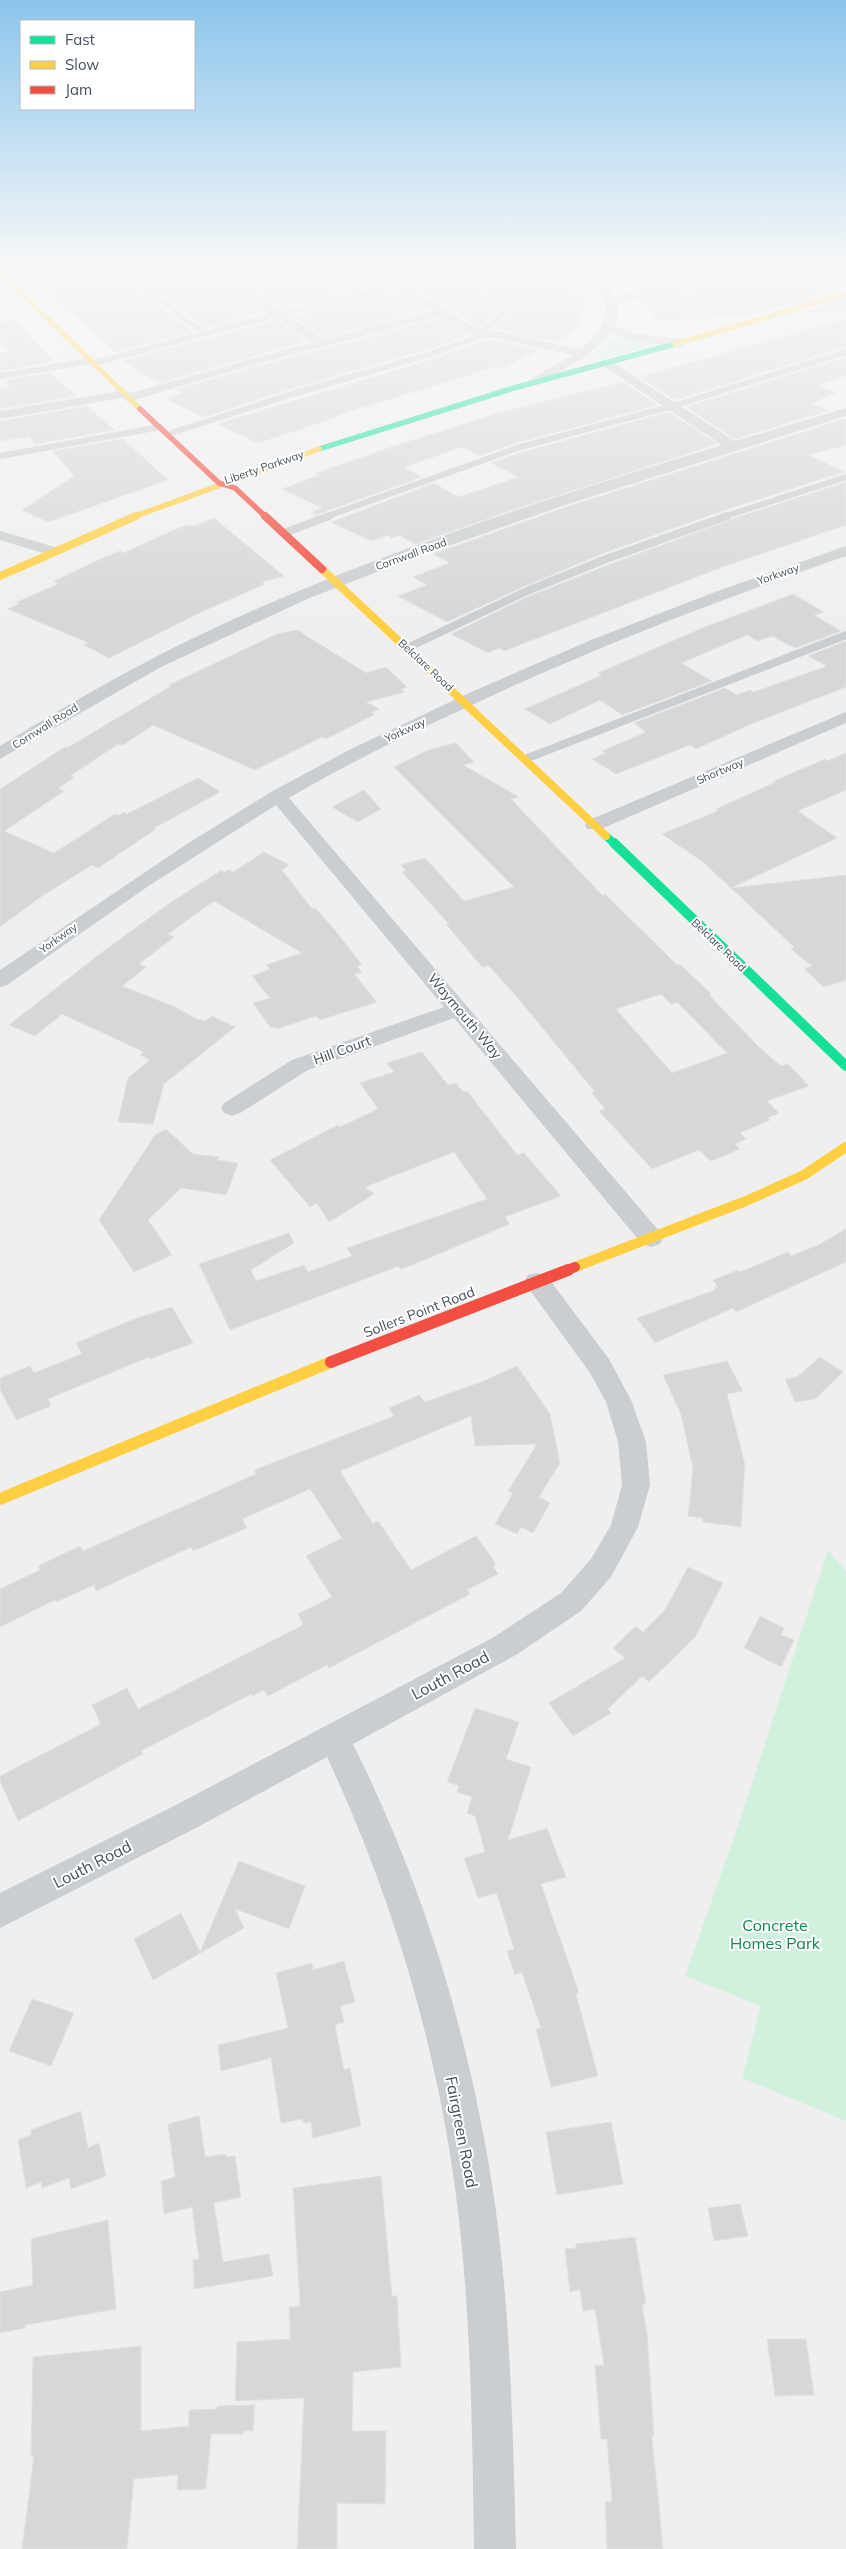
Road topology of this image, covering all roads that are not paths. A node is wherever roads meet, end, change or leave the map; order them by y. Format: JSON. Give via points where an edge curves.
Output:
{"nodes":[{"id":1,"x":114,"y":384,"type":"edge"},
{"id":2,"x":170,"y":384,"type":"edge"},
{"id":3,"x":329,"y":384,"type":"edge"},
{"id":4,"x":527,"y":384,"type":"edge"},
{"id":5,"x":639,"y":384,"type":"edge"},
{"id":6,"x":744,"y":384,"type":"edge"},
{"id":7,"x":126,"y":396,"type":"junction"},
{"id":8,"x":673,"y":406,"type":"junction"},
{"id":9,"x":846,"y":412,"type":"edge"},
{"id":10,"x":0,"y":415,"type":"edge"},
{"id":11,"x":164,"y":430,"type":"junction"},
{"id":12,"x":732,"y":445,"type":"junction"},
{"id":13,"x":0,"y":456,"type":"edge"},
{"id":14,"x":846,"y":477,"type":"edge"},
{"id":15,"x":220,"y":483,"type":"junction"},
{"id":16,"x":284,"y":533,"type":"junction"},
{"id":17,"x":0,"y":536,"type":"edge"},
{"id":18,"x":53,"y":550,"type":"junction"},
{"id":19,"x":846,"y":551,"type":"edge"},
{"id":20,"x":0,"y":576,"type":"edge"},
{"id":21,"x":336,"y":582,"type":"junction"},
{"id":22,"x":846,"y":635,"type":"edge"},
{"id":23,"x":407,"y":648,"type":"junction"},
{"id":24,"x":466,"y":702,"type":"junction"},
{"id":25,"x":846,"y":717,"type":"edge"},
{"id":26,"x":0,"y":754,"type":"edge"},
{"id":27,"x":524,"y":760,"type":"junction"},
{"id":28,"x":278,"y":796,"type":"junction"},
{"id":29,"x":594,"y":825,"type":"junction"},
{"id":30,"x":0,"y":980,"type":"edge"},
{"id":31,"x":460,"y":1009,"type":"junction"},
{"id":32,"x":846,"y":1066,"type":"edge"},
{"id":33,"x":232,"y":1108,"type":"dead end"},
{"id":34,"x":846,"y":1148,"type":"edge"},
{"id":35,"x":651,"y":1238,"type":"junction"},
{"id":36,"x":537,"y":1282,"type":"junction"},
{"id":37,"x":0,"y":1499,"type":"edge"},
{"id":38,"x":333,"y":1736,"type":"junction"},
{"id":39,"x":0,"y":1911,"type":"edge"},
{"id":40,"x":495,"y":2549,"type":"edge"}],
"edges":[{"from":1,"to":7,"type":"street","name":"Belclare Road"},
{"from":2,"to":7,"type":"street"},
{"from":3,"to":11,"type":"lane"},
{"from":4,"to":15,"type":"street","name":"Liberty Parkway","via":[[306,452]]},
{"from":5,"to":8,"type":"street"},
{"from":6,"to":8,"type":"lane"},
{"from":7,"to":10,"type":"street"},
{"from":7,"to":11,"type":"street","name":"Belclare Road"},
{"from":8,"to":12,"type":"street"},
{"from":8,"to":16,"type":"lane","via":[[520,447]]},
{"from":9,"to":12,"type":"street","name":"Cornwall Road"},
{"from":11,"to":13,"type":"lane"},
{"from":11,"to":15,"type":"street","name":"Belclare Road"},
{"from":12,"to":21,"type":"street","name":"Cornwall Road","via":[[505,520]]},
{"from":14,"to":23,"type":"lane","via":[[708,522],[597,563],[525,592]]},
{"from":15,"to":16,"type":"street","name":"Belclare Road","via":[[234,488]]},
{"from":15,"to":18,"type":"street","name":"Liberty Parkway"},
{"from":16,"to":21,"type":"street","name":"Belclare Road"},
{"from":17,"to":18,"type":"street"},
{"from":18,"to":20,"type":"street","name":"Liberty Parkway"},
{"from":19,"to":24,"type":"street","name":"Yorkway","via":[[650,621]]},
{"from":21,"to":23,"type":"street","name":"Belclare Road"},
{"from":21,"to":26,"type":"street","name":"Cornwall Road","via":[[209,636],[91,697]]},
{"from":22,"to":27,"type":"lane"},
{"from":23,"to":24,"type":"street","name":"Belclare Road"},
{"from":24,"to":27,"type":"street","name":"Belclare Road"},
{"from":24,"to":28,"type":"street","name":"Yorkway","via":[[354,754]]},
{"from":25,"to":29,"type":"street","name":"Shortway"},
{"from":27,"to":29,"type":"street","name":"Belclare Road"},
{"from":28,"to":30,"type":"street","name":"Yorkway","via":[[78,923]]},
{"from":28,"to":31,"type":"street","name":"Waymouth Way"},
{"from":29,"to":32,"type":"street","name":"Belclare Road"},
{"from":31,"to":33,"type":"street","name":"Hill Court","via":[[300,1065]]},
{"from":31,"to":35,"type":"street","name":"Waymouth Way"},
{"from":34,"to":35,"type":"street","name":"Sollers Point Road","via":[[804,1174]]},
{"from":35,"to":36,"type":"street","name":"Sollers Point Road"},
{"from":36,"to":37,"type":"street","name":"Sollers Point Road","via":[[250,1394]]},
{"from":36,"to":38,"type":"street","name":"Louth Road","via":[[600,1366],[619,1402],[632,1442],[636,1485],[624,1527],[601,1568],[571,1602],[505,1646]]},
{"from":38,"to":39,"type":"street","name":"Louth Road","via":[[183,1818]]},
{"from":38,"to":40,"type":"street","name":"Fairgreen Road","via":[[367,1808],[405,1905],[435,2004],[461,2113],[476,2205],[492,2397]]}]}
